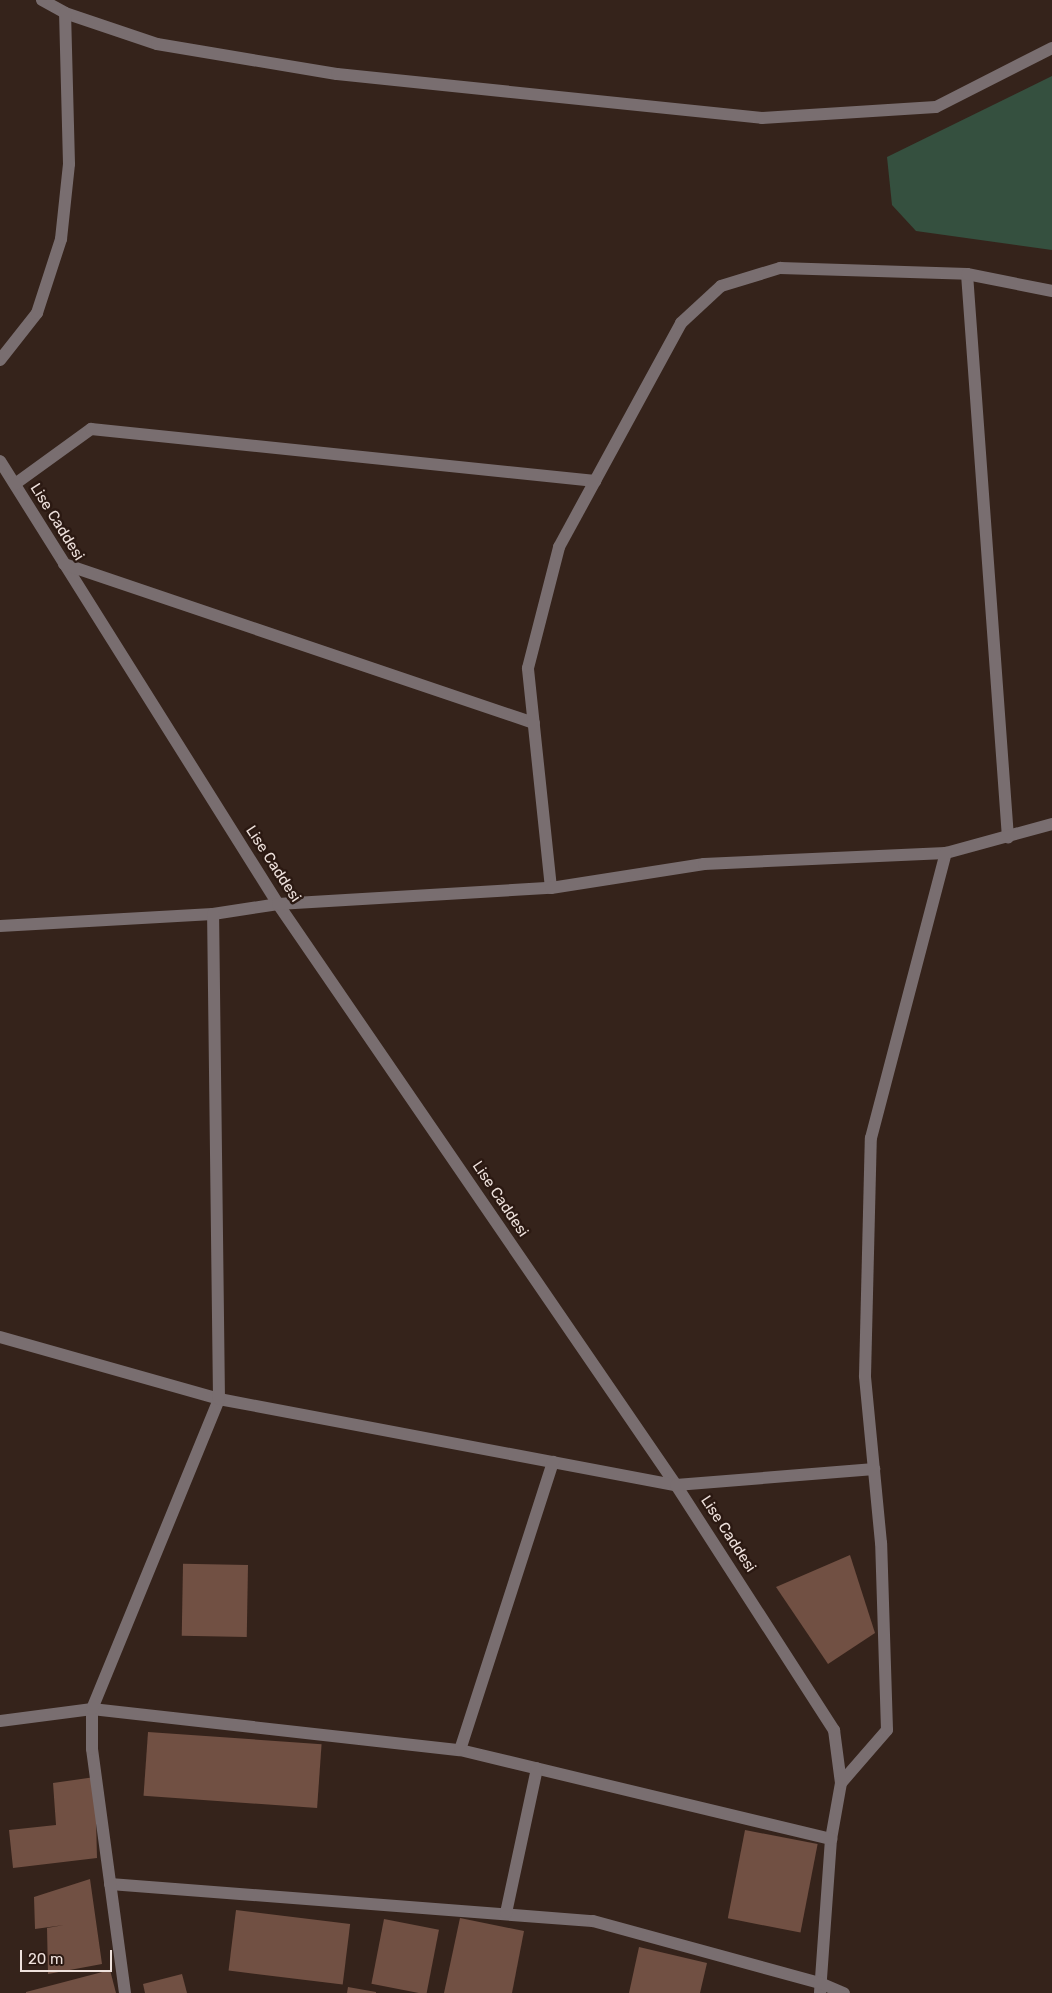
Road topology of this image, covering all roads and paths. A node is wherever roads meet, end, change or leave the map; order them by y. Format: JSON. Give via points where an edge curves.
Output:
{"nodes":[{"id":1,"x":44,"y":1,"type":"edge"},
{"id":2,"x":65,"y":13,"type":"junction"},
{"id":3,"x":1052,"y":48,"type":"edge"},
{"id":4,"x":967,"y":274,"type":"junction"},
{"id":5,"x":1052,"y":291,"type":"edge"},
{"id":6,"x":0,"y":360,"type":"edge"},
{"id":7,"x":0,"y":460,"type":"edge"},
{"id":8,"x":595,"y":481,"type":"junction"},
{"id":9,"x":15,"y":484,"type":"junction"},
{"id":10,"x":64,"y":564,"type":"junction"},
{"id":11,"x":534,"y":723,"type":"junction"},
{"id":12,"x":1052,"y":824,"type":"edge"},
{"id":13,"x":1008,"y":838,"type":"junction"},
{"id":14,"x":946,"y":853,"type":"junction"},
{"id":15,"x":552,"y":888,"type":"junction"},
{"id":16,"x":278,"y":904,"type":"junction"},
{"id":17,"x":213,"y":914,"type":"junction"},
{"id":18,"x":0,"y":926,"type":"edge"},
{"id":19,"x":0,"y":1338,"type":"edge"},
{"id":20,"x":219,"y":1399,"type":"junction"},
{"id":21,"x":553,"y":1462,"type":"junction"},
{"id":22,"x":874,"y":1469,"type":"junction"},
{"id":23,"x":676,"y":1484,"type":"junction"},
{"id":24,"x":92,"y":1709,"type":"junction"},
{"id":25,"x":0,"y":1721,"type":"edge"},
{"id":26,"x":460,"y":1750,"type":"junction"},
{"id":27,"x":537,"y":1768,"type":"junction"},
{"id":28,"x":841,"y":1783,"type":"junction"},
{"id":29,"x":831,"y":1838,"type":"junction"},
{"id":30,"x":110,"y":1884,"type":"junction"},
{"id":31,"x":506,"y":1913,"type":"junction"},
{"id":32,"x":820,"y":1988,"type":"edge"},
{"id":33,"x":125,"y":1993,"type":"edge"},
{"id":34,"x":844,"y":1993,"type":"edge"}],
"edges":[{"from":1,"to":2,"type":"street"},
{"from":2,"to":3,"type":"street","via":[[157,44],[337,74],[762,118],[936,107]]},
{"from":2,"to":6,"type":"street","via":[[69,164],[61,239],[37,313]]},
{"from":4,"to":5,"type":"street"},
{"from":4,"to":8,"type":"street","via":[[780,268],[721,286],[681,323]]},
{"from":4,"to":13,"type":"street"},
{"from":7,"to":9,"type":"street","name":"Lise Caddesi"},
{"from":8,"to":9,"type":"street","via":[[91,429]]},
{"from":8,"to":11,"type":"street","via":[[559,547],[535,640],[528,668]]},
{"from":9,"to":10,"type":"street","name":"Lise Caddesi"},
{"from":10,"to":11,"type":"street"},
{"from":10,"to":16,"type":"street","name":"Lise Caddesi"},
{"from":11,"to":15,"type":"street"},
{"from":12,"to":13,"type":"street"},
{"from":13,"to":14,"type":"street"},
{"from":14,"to":15,"type":"street","via":[[704,864]]},
{"from":14,"to":22,"type":"street","via":[[870,1138],[865,1376]]},
{"from":15,"to":16,"type":"street"},
{"from":16,"to":17,"type":"street"},
{"from":16,"to":23,"type":"street","name":"Lise Caddesi"},
{"from":17,"to":18,"type":"street"},
{"from":17,"to":20,"type":"street"},
{"from":19,"to":20,"type":"street"},
{"from":20,"to":21,"type":"street"},
{"from":20,"to":24,"type":"street"},
{"from":21,"to":23,"type":"street"},
{"from":21,"to":26,"type":"street"},
{"from":22,"to":23,"type":"street"},
{"from":22,"to":28,"type":"street","via":[[881,1543],[886,1730]]},
{"from":23,"to":28,"type":"street","name":"Lise Caddesi","via":[[834,1730]]},
{"from":24,"to":25,"type":"street"},
{"from":24,"to":26,"type":"street"},
{"from":24,"to":30,"type":"street","via":[[92,1749]]},
{"from":26,"to":27,"type":"street"},
{"from":27,"to":29,"type":"street"},
{"from":27,"to":31,"type":"street"},
{"from":28,"to":29,"type":"street","name":"Lise Caddesi"},
{"from":29,"to":32,"type":"street","name":"Lise Caddesi"},
{"from":30,"to":31,"type":"street"},
{"from":30,"to":33,"type":"street"},
{"from":31,"to":32,"type":"street","via":[[593,1921]]},
{"from":32,"to":34,"type":"street"}]}
